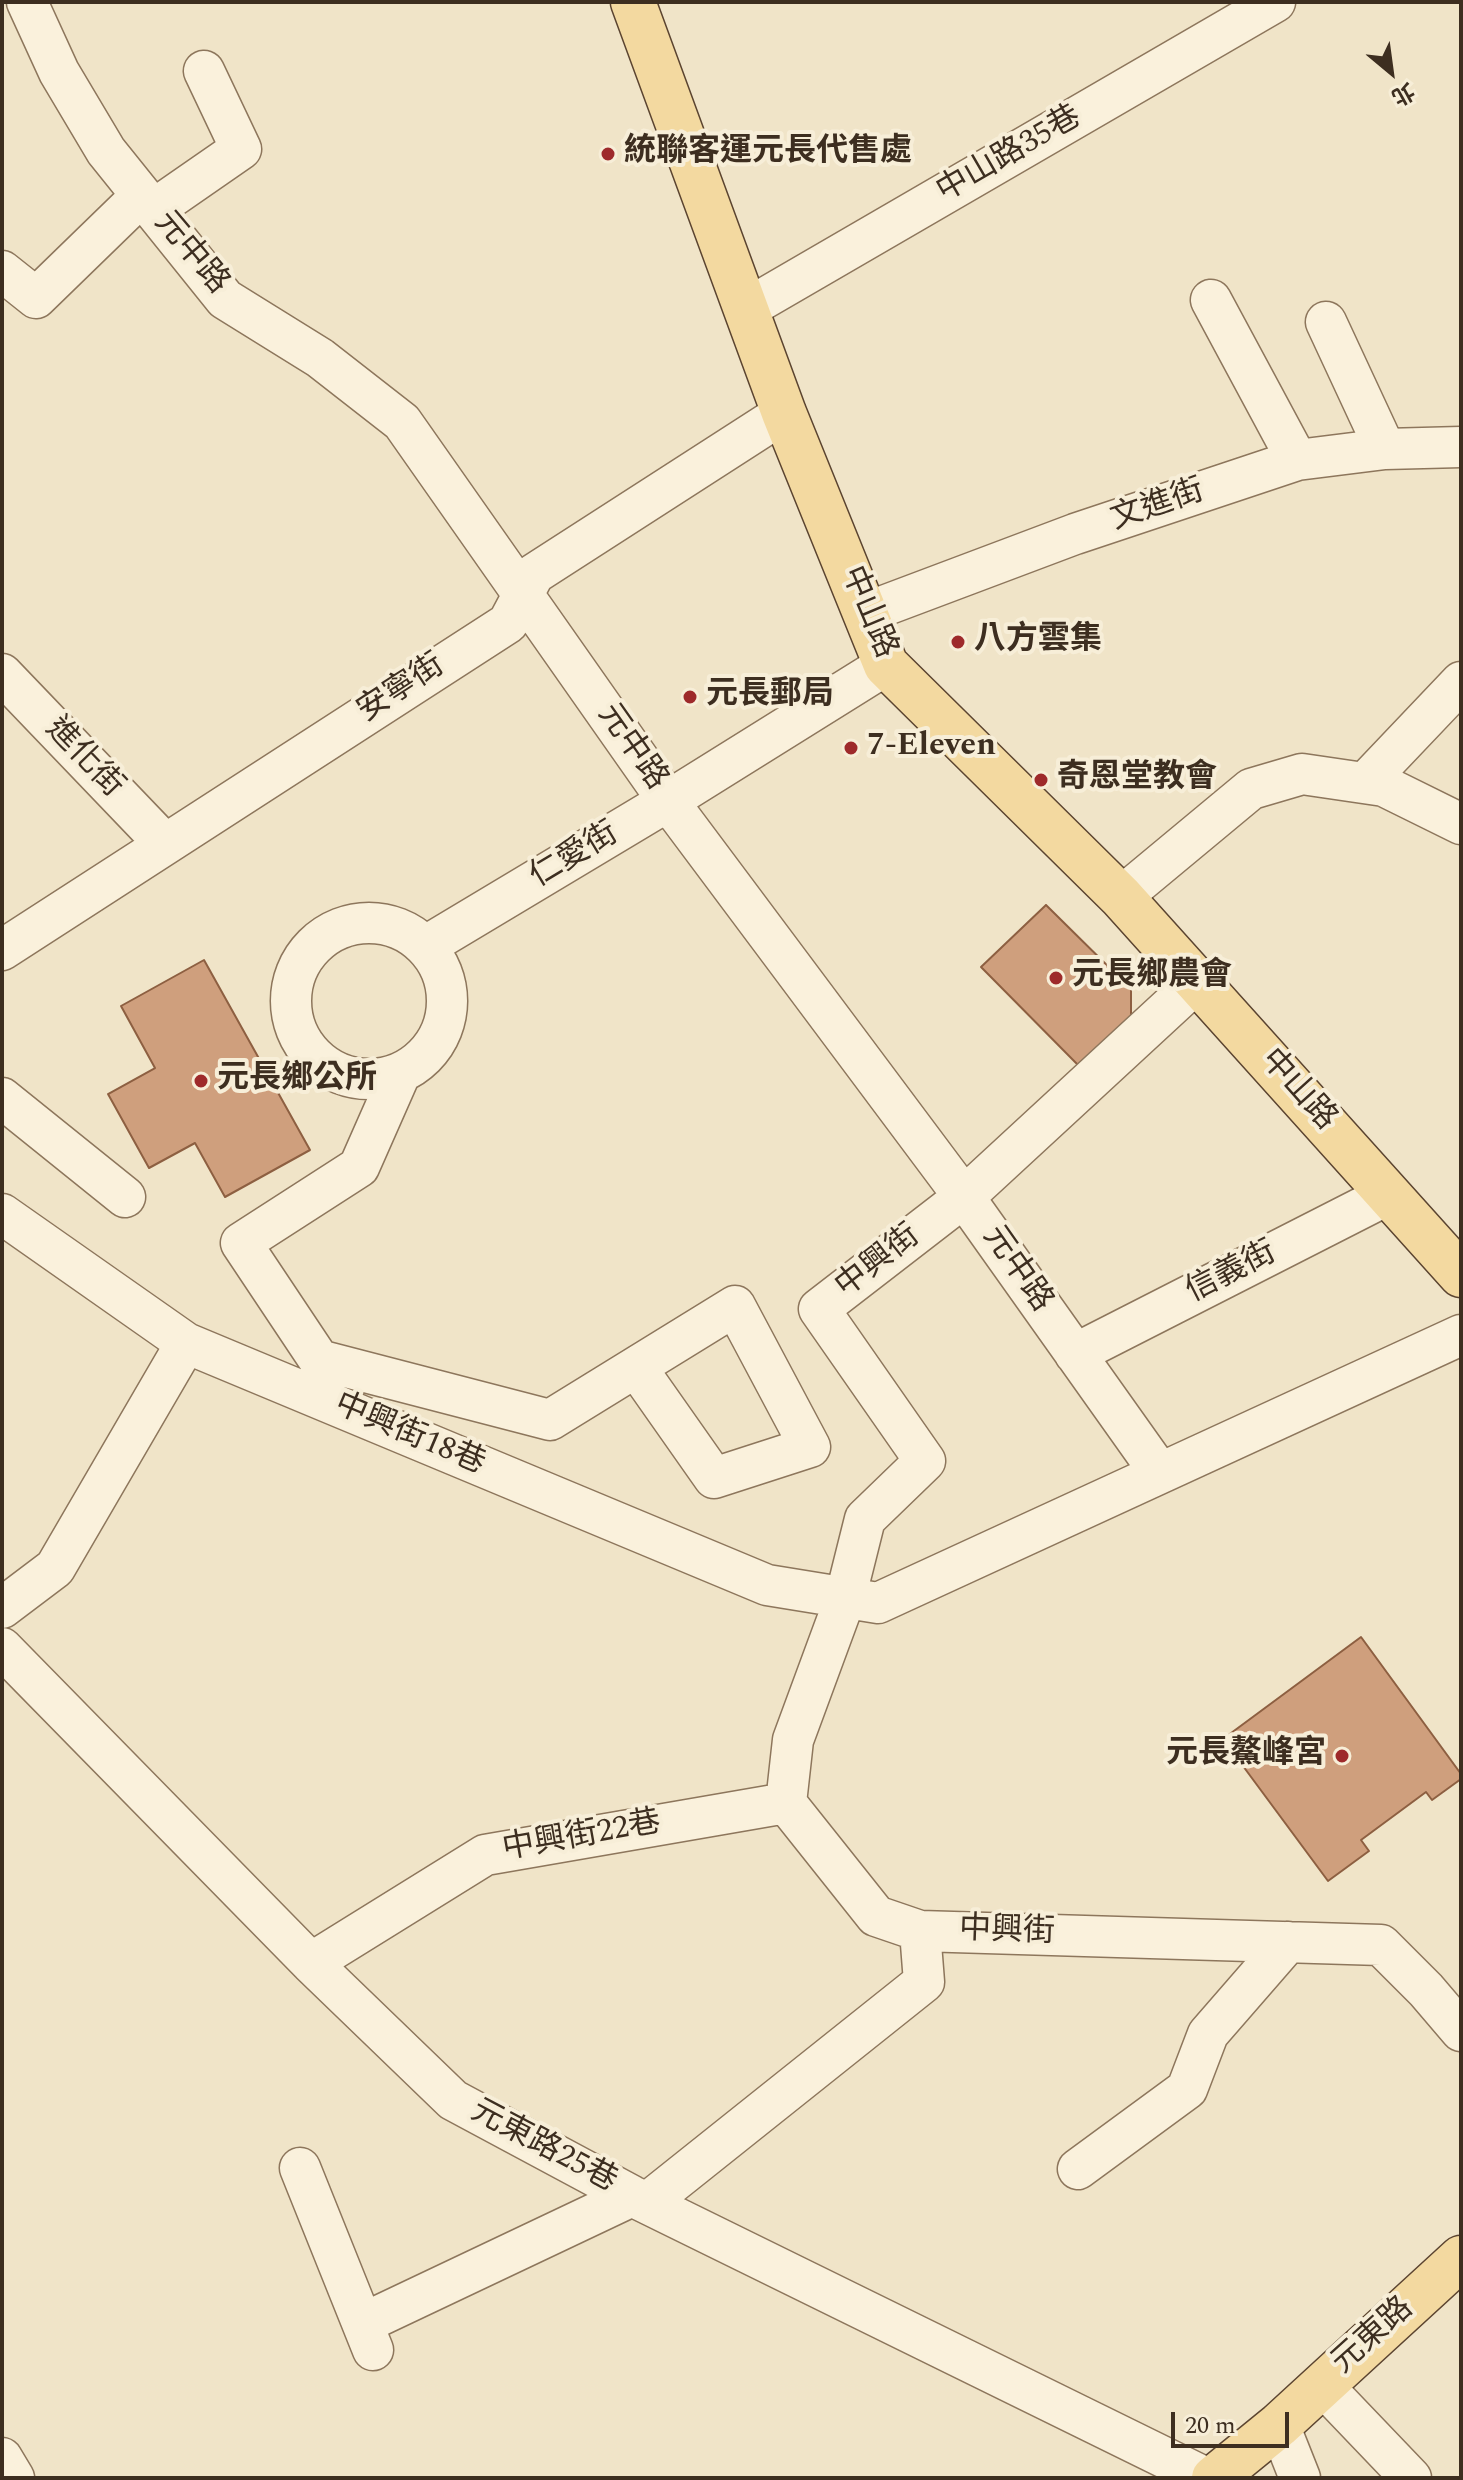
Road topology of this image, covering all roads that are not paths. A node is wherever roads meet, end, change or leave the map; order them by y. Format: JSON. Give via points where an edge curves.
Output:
{"nodes":[{"id":1,"x":27,"y":2,"type":"edge"},
{"id":2,"x":633,"y":2,"type":"edge"},
{"id":3,"x":1275,"y":2,"type":"edge"},
{"id":4,"x":204,"y":71,"type":"dead end"},
{"id":5,"x":147,"y":203,"type":"junction"},
{"id":6,"x":2,"y":271,"type":"edge"},
{"id":7,"x":1211,"y":300,"type":"dead end"},
{"id":8,"x":746,"y":309,"type":"junction"},
{"id":9,"x":1326,"y":322,"type":"dead end"},
{"id":10,"x":784,"y":413,"type":"junction"},
{"id":11,"x":1461,"y":447,"type":"edge"},
{"id":12,"x":1385,"y":449,"type":"junction"},
{"id":13,"x":1297,"y":460,"type":"junction"},
{"id":14,"x":524,"y":595,"type":"junction"},
{"id":15,"x":865,"y":613,"type":"junction"},
{"id":16,"x":886,"y":665,"type":"junction"},
{"id":17,"x":2,"y":674,"type":"edge"},
{"id":18,"x":1461,"y":682,"type":"edge"},
{"id":19,"x":1365,"y":783,"type":"junction"},
{"id":20,"x":668,"y":801,"type":"junction"},
{"id":21,"x":1461,"y":824,"type":"edge"},
{"id":22,"x":164,"y":843,"type":"junction"},
{"id":23,"x":1121,"y":897,"type":"junction"},
{"id":24,"x":426,"y":946,"type":"junction"},
{"id":25,"x":2,"y":950,"type":"edge"},
{"id":26,"x":1198,"y":981,"type":"junction"},
{"id":27,"x":400,"y":1074,"type":"junction"},
{"id":28,"x":2,"y":1098,"type":"edge"},
{"id":29,"x":1389,"y":1194,"type":"junction"},
{"id":30,"x":125,"y":1197,"type":"dead end"},
{"id":31,"x":964,"y":1197,"type":"junction"},
{"id":32,"x":2,"y":1214,"type":"edge"},
{"id":33,"x":1461,"y":1275,"type":"edge"},
{"id":34,"x":1461,"y":1335,"type":"edge"},
{"id":35,"x":186,"y":1343,"type":"junction"},
{"id":36,"x":1075,"y":1354,"type":"junction"},
{"id":37,"x":636,"y":1367,"type":"junction"},
{"id":38,"x":1160,"y":1473,"type":"junction"},
{"id":39,"x":845,"y":1599,"type":"junction"},
{"id":40,"x":2,"y":1608,"type":"edge"},
{"id":41,"x":2,"y":1648,"type":"edge"},
{"id":42,"x":786,"y":1803,"type":"junction"},
{"id":43,"x":920,"y":1931,"type":"junction"},
{"id":44,"x":1288,"y":1942,"type":"junction"},
{"id":45,"x":311,"y":1963,"type":"junction"},
{"id":46,"x":1461,"y":2031,"type":"edge"},
{"id":47,"x":300,"y":2168,"type":"dead end"},
{"id":48,"x":1078,"y":2169,"type":"dead end"},
{"id":49,"x":640,"y":2199,"type":"junction"},
{"id":50,"x":1461,"y":2258,"type":"edge"},
{"id":51,"x":1322,"y":2385,"type":"junction"},
{"id":52,"x":1279,"y":2425,"type":"junction"},
{"id":53,"x":2,"y":2458,"type":"edge"},
{"id":54,"x":14,"y":2478,"type":"edge"},
{"id":55,"x":1206,"y":2478,"type":"edge"},
{"id":56,"x":1214,"y":2478,"type":"edge"},
{"id":57,"x":1300,"y":2478,"type":"edge"},
{"id":58,"x":1411,"y":2478,"type":"edge"}],
"edges":[{"from":1,"to":5,"type":"street","name":"元中路","via":[[59,72],[106,151]]},
{"from":2,"to":8,"type":"main road","name":"中山路"},
{"from":3,"to":8,"type":"street","name":"中山路35巷"},
{"from":4,"to":5,"type":"street","via":[[241,149]]},
{"from":5,"to":6,"type":"street","via":[[36,298]]},
{"from":5,"to":14,"type":"street","name":"元中路","via":[[225,299],[320,358],[402,422]]},
{"from":7,"to":13,"type":"street"},
{"from":8,"to":10,"type":"main road","name":"中山路"},
{"from":9,"to":12,"type":"street"},
{"from":10,"to":14,"type":"street","name":"安寧街","via":[[534,574]]},
{"from":10,"to":15,"type":"main road","name":"中山路"},
{"from":11,"to":12,"type":"street","name":"文進街"},
{"from":12,"to":13,"type":"street","name":"文進街"},
{"from":13,"to":15,"type":"street","name":"文進街","via":[[1075,534]]},
{"from":14,"to":20,"type":"street","name":"元中路"},
{"from":14,"to":22,"type":"street","name":"安寧街","via":[[508,623]]},
{"from":15,"to":16,"type":"main road","name":"中山路"},
{"from":16,"to":20,"type":"street","name":"仁愛街"},
{"from":16,"to":23,"type":"main road","name":"中山路"},
{"from":17,"to":22,"type":"street","name":"進化街"},
{"from":18,"to":19,"type":"street"},
{"from":19,"to":21,"type":"street","via":[[1384,786]]},
{"from":19,"to":23,"type":"street","via":[[1302,774],[1251,789]]},
{"from":20,"to":24,"type":"street","name":"仁愛街"},
{"from":20,"to":31,"type":"street","name":"元中路"},
{"from":22,"to":25,"type":"street","name":"安寧街"},
{"from":23,"to":26,"type":"main road","name":"中山路"},
{"from":24,"to":27,"type":"street","via":[[443,970],[448,1001],[442,1031],[425,1056]]},
{"from":24,"to":27,"type":"street","via":[[400,928],[369,922],[338,929],[312,947],[295,974],[290,1005],[298,1036],[316,1059],[341,1075],[371,1080]]},
{"from":26,"to":29,"type":"main road","name":"中山路"},
{"from":26,"to":31,"type":"street","name":"中興街"},
{"from":27,"to":37,"type":"street","via":[[359,1167],[241,1243],[319,1360],[550,1420]]},
{"from":28,"to":30,"type":"street"},
{"from":29,"to":33,"type":"main road","name":"中山路"},
{"from":29,"to":36,"type":"street","name":"信義街"},
{"from":31,"to":36,"type":"street","name":"元中路"},
{"from":31,"to":39,"type":"street","name":"中興街","via":[[819,1309],[925,1461],[865,1519]]},
{"from":32,"to":35,"type":"street","name":"中興街18巷"},
{"from":34,"to":38,"type":"street"},
{"from":35,"to":39,"type":"street","name":"中興街18巷","via":[[767,1585]]},
{"from":35,"to":40,"type":"street","via":[[55,1568]]},
{"from":36,"to":38,"type":"street","name":"元中路"},
{"from":37,"to":37,"type":"street","via":[[735,1306],[810,1447],[714,1478]]},
{"from":38,"to":39,"type":"street","via":[[878,1603]]},
{"from":39,"to":42,"type":"street","name":"中興街","via":[[793,1740]]},
{"from":41,"to":45,"type":"street","name":"元東路25巷"},
{"from":42,"to":43,"type":"street","name":"中興街","via":[[876,1916]]},
{"from":42,"to":45,"type":"street","name":"中興街22巷","via":[[485,1855]]},
{"from":43,"to":44,"type":"street","name":"中興街"},
{"from":43,"to":49,"type":"street","via":[[924,1982]]},
{"from":44,"to":46,"type":"street","name":"中興街","via":[[1381,1945]]},
{"from":44,"to":48,"type":"street","via":[[1208,2034],[1187,2089]]},
{"from":45,"to":49,"type":"street","name":"元東路25巷","via":[[453,2100]]},
{"from":47,"to":49,"type":"street","via":[[368,2337]]},
{"from":49,"to":55,"type":"street","name":"元東路25巷"},
{"from":50,"to":51,"type":"main road","name":"元東路"},
{"from":51,"to":52,"type":"main road","name":"元東路"},
{"from":51,"to":58,"type":"street"},
{"from":52,"to":56,"type":"main road","name":"元東路"},
{"from":52,"to":57,"type":"street"},
{"from":53,"to":54,"type":"street"}]}
